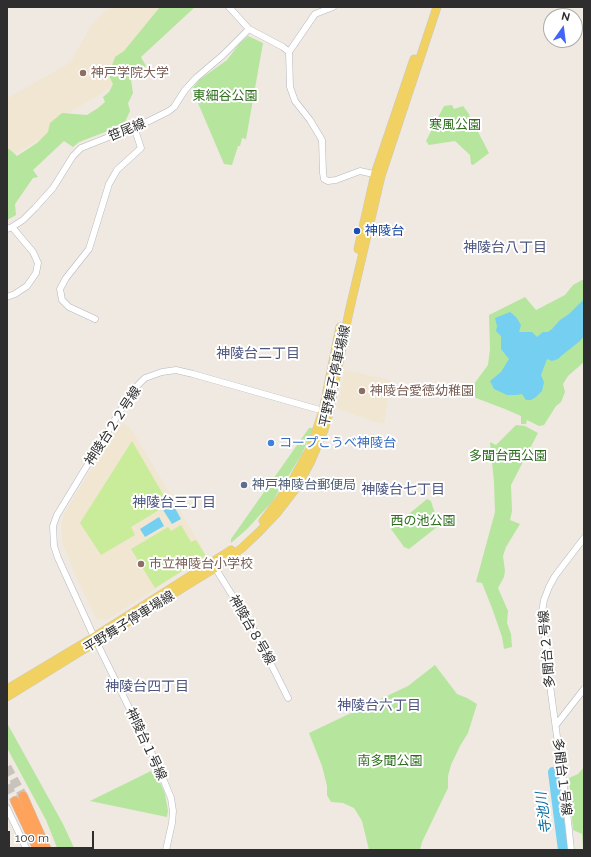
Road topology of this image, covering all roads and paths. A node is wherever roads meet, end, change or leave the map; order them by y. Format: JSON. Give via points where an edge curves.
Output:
{"nodes":[{"id":1,"x":229,"y":7,"type":"edge"},
{"id":2,"x":333,"y":7,"type":"edge"},
{"id":3,"x":432,"y":7,"type":"edge"},
{"id":4,"x":437,"y":7,"type":"edge"},
{"id":5,"x":249,"y":29,"type":"junction"},
{"id":6,"x":289,"y":52,"type":"junction"},
{"id":7,"x":134,"y":127,"type":"junction"},
{"id":8,"x":378,"y":175,"type":"junction"},
{"id":9,"x":9,"y":228,"type":"edge"},
{"id":10,"x":7,"y":297,"type":"edge"},
{"id":11,"x":95,"y":319,"type":"dead end"},
{"id":12,"x":326,"y":412,"type":"junction"},
{"id":13,"x":57,"y":515,"type":"joint"},
{"id":14,"x":584,"y":538,"type":"edge"},
{"id":15,"x":213,"y":566,"type":"junction"},
{"id":16,"x":95,"y":640,"type":"junction"},
{"id":17,"x":7,"y":689,"type":"edge"},
{"id":18,"x":584,"y":689,"type":"edge"},
{"id":19,"x":7,"y":697,"type":"edge"},
{"id":20,"x":288,"y":698,"type":"dead end"},
{"id":21,"x":556,"y":725,"type":"junction"},
{"id":22,"x":7,"y":808,"type":"edge"},
{"id":23,"x":27,"y":850,"type":"edge"},
{"id":24,"x":38,"y":850,"type":"edge"},
{"id":25,"x":47,"y":850,"type":"edge"},
{"id":26,"x":166,"y":850,"type":"edge"},
{"id":27,"x":571,"y":850,"type":"edge"}],
"edges":[{"from":1,"to":5,"type":"street"},
{"from":2,"to":6,"type":"street","via":[[315,14]]},
{"from":3,"to":8,"type":"main road","name":"平野舞子停車場線"},
{"from":4,"to":8,"type":"main road","name":"平野舞子停車場線"},
{"from":5,"to":6,"type":"street"},
{"from":5,"to":7,"type":"street","name":"笹尾線","via":[[196,78],[174,107]]},
{"from":6,"to":8,"type":"street","via":[[290,86],[295,101],[322,140],[324,179],[336,180],[360,171]]},
{"from":7,"to":9,"type":"street","name":"笹尾線","via":[[81,148],[53,188],[23,220]]},
{"from":7,"to":11,"type":"street","via":[[141,148],[117,170],[109,184],[89,249],[60,289],[62,300],[68,307]]},
{"from":8,"to":12,"type":"main road","name":"平野舞子停車場線"},
{"from":9,"to":10,"type":"street","via":[[33,252],[38,264],[36,273],[27,286]]},
{"from":12,"to":13,"type":"street","name":"神陵台２２号線","via":[[176,370],[145,378],[134,389]]},
{"from":12,"to":15,"type":"main road","name":"平野舞子停車場線","via":[[324,430],[289,498],[242,548]]},
{"from":13,"to":16,"type":"street","name":"神陵台１号線","via":[[53,526],[54,546]]},
{"from":14,"to":21,"type":"street","name":"多聞台２号線","via":[[549,587],[542,612]]},
{"from":15,"to":16,"type":"main road","name":"平野舞子停車場線"},
{"from":15,"to":20,"type":"street","name":"神陵台８号線","via":[[255,632]]},
{"from":16,"to":17,"type":"main road","name":"平野舞子停車場線"},
{"from":16,"to":19,"type":"main road","name":"平野舞子停車場線"},
{"from":16,"to":26,"type":"street","name":"神陵台１号線","via":[[157,764],[171,798],[172,823]]},
{"from":18,"to":21,"type":"street","name":"多聞台１号線"},
{"from":21,"to":27,"type":"street","name":"多聞台１号線"},
{"from":22,"to":23,"type":"street"},
{"from":24,"to":25,"type":"highway","via":[[19,799]]}]}
